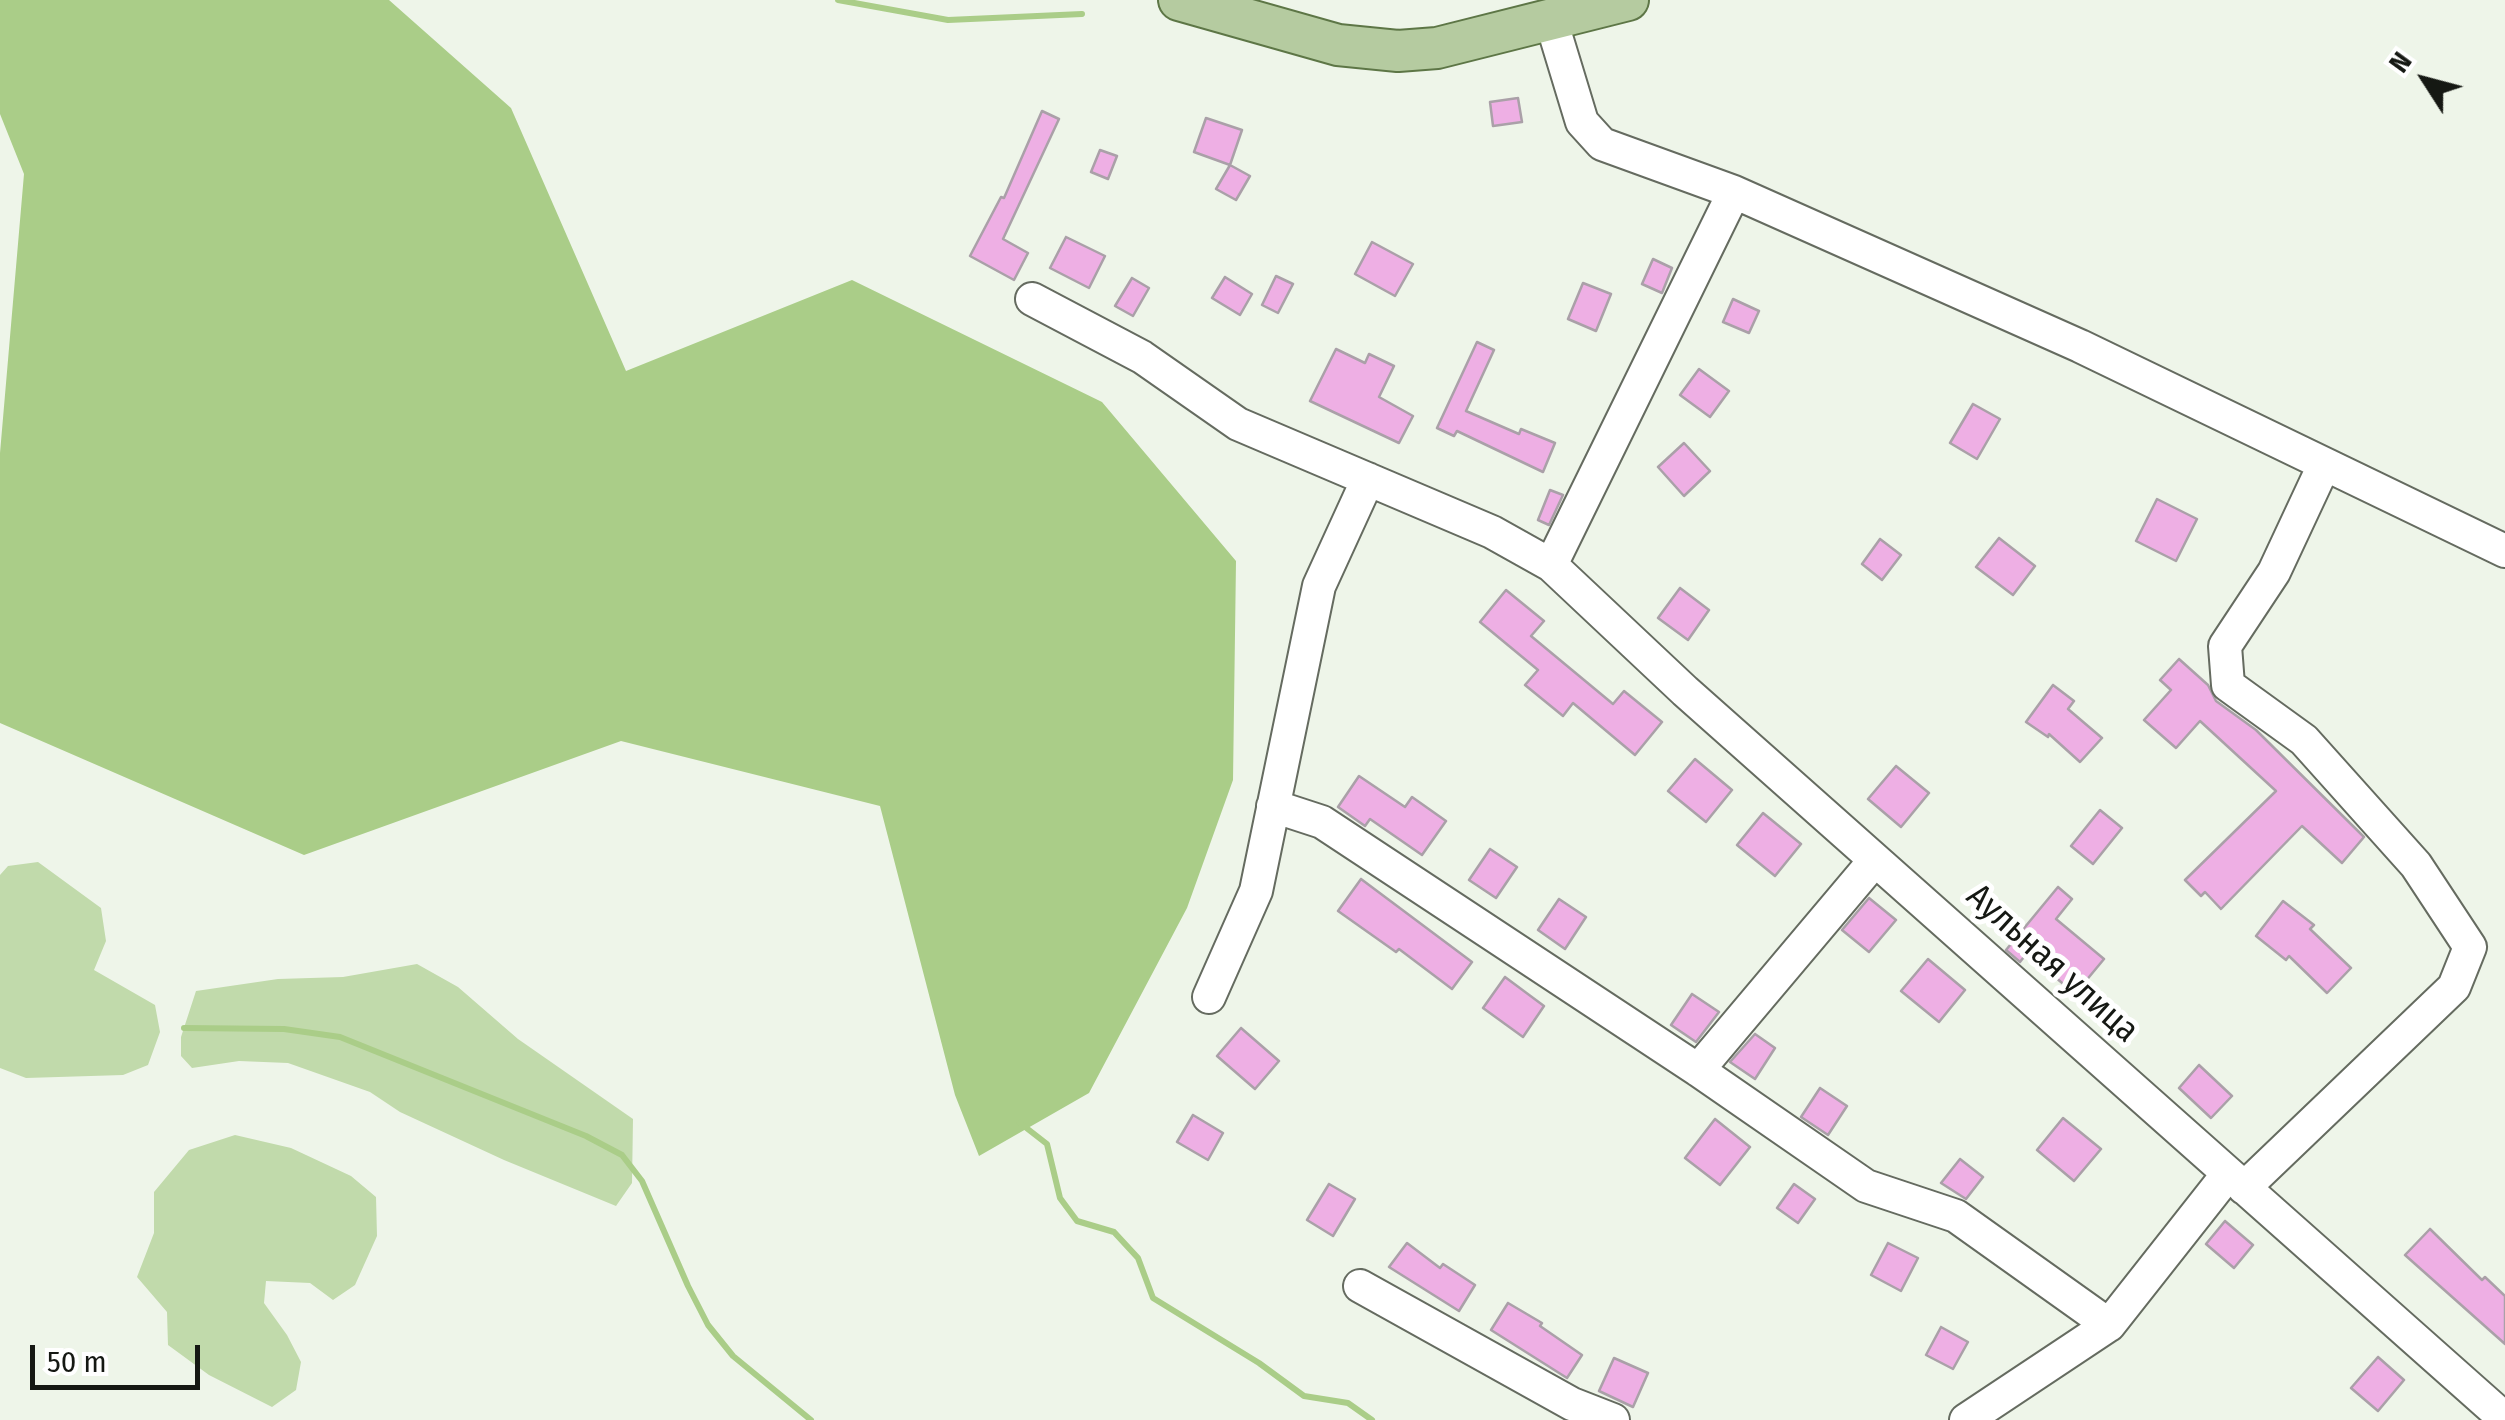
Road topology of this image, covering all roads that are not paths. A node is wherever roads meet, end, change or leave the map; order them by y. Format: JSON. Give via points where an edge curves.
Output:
{"nodes":[{"id":1,"x":1179,"y":0,"type":"edge"},
{"id":2,"x":1628,"y":0,"type":"edge"},
{"id":3,"x":1551,"y":20,"type":"junction"},
{"id":4,"x":1734,"y":192,"type":"junction"},
{"id":5,"x":1032,"y":300,"type":"dead end"},
{"id":6,"x":2324,"y":466,"type":"junction"},
{"id":7,"x":1368,"y":479,"type":"junction"},
{"id":8,"x":2505,"y":552,"type":"edge"},
{"id":9,"x":1551,"y":565,"type":"junction"},
{"id":10,"x":1273,"y":806,"type":"junction"},
{"id":11,"x":1875,"y":860,"type":"junction"},
{"id":12,"x":1209,"y":996,"type":"dead end"},
{"id":13,"x":1698,"y":1070,"type":"junction"},
{"id":14,"x":2236,"y":1181,"type":"junction"},
{"id":15,"x":1360,"y":1286,"type":"dead end"},
{"id":16,"x":2109,"y":1326,"type":"junction"},
{"id":17,"x":2505,"y":1419,"type":"edge"},
{"id":18,"x":1613,"y":1420,"type":"edge"},
{"id":19,"x":1966,"y":1420,"type":"edge"}],
"edges":[{"from":1,"to":3,"type":"main road","via":[[1367,50],[1436,48]]},
{"from":2,"to":3,"type":"main road"},
{"from":3,"to":4,"type":"street","via":[[1590,134],[1621,154]]},
{"from":4,"to":6,"type":"street","via":[[2163,384]]},
{"from":4,"to":9,"type":"street"},
{"from":5,"to":7,"type":"street","name":"Аульная улица","via":[[1142,357],[1238,424]]},
{"from":6,"to":8,"type":"street"},
{"from":6,"to":14,"type":"street","via":[[2274,572],[2225,646],[2228,685],[2304,740],[2416,865],[2470,947],[2454,987]]},
{"from":7,"to":9,"type":"street","name":"Аульная улица"},
{"from":7,"to":10,"type":"street","via":[[1319,586]]},
{"from":9,"to":11,"type":"street","name":"Аульная улица"},
{"from":10,"to":12,"type":"street","via":[[1256,891]]},
{"from":10,"to":13,"type":"street","via":[[1322,822]]},
{"from":11,"to":13,"type":"street"},
{"from":11,"to":14,"type":"street","name":"Аульная улица"},
{"from":13,"to":16,"type":"street","via":[[1866,1186],[1956,1216]]},
{"from":14,"to":16,"type":"street"},
{"from":14,"to":17,"type":"street","name":"Аульная улица"},
{"from":15,"to":18,"type":"street","via":[[1572,1404]]},
{"from":16,"to":19,"type":"street"}]}
